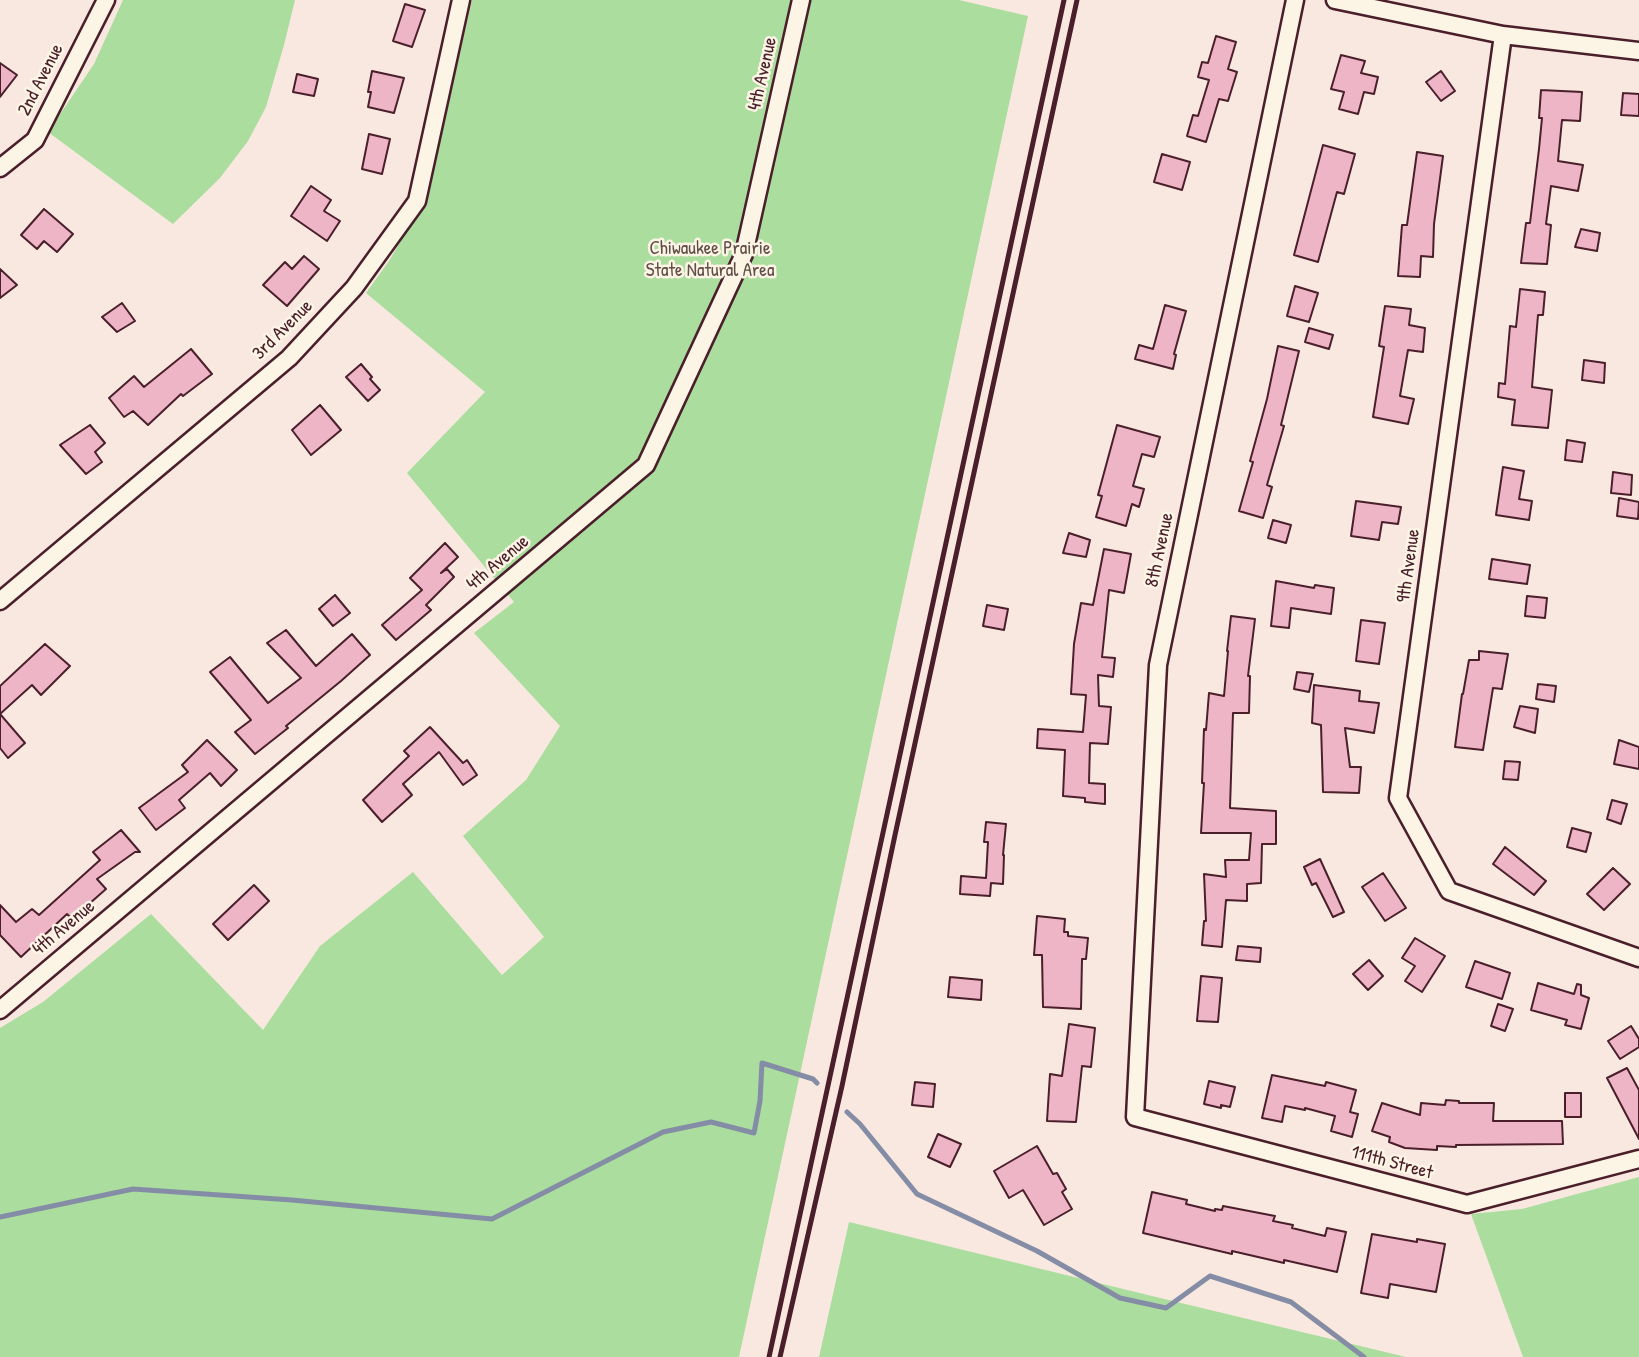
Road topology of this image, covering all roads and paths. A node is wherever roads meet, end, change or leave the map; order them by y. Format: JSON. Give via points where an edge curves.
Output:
{"nodes":[{"id":1,"x":106,"y":0,"type":"edge"},
{"id":2,"x":461,"y":0,"type":"edge"},
{"id":3,"x":801,"y":0,"type":"edge"},
{"id":4,"x":1294,"y":0,"type":"edge"},
{"id":5,"x":1335,"y":0,"type":"edge"},
{"id":6,"x":1503,"y":35,"type":"junction"},
{"id":7,"x":1639,"y":51,"type":"edge"},
{"id":8,"x":0,"y":168,"type":"edge"},
{"id":9,"x":0,"y":601,"type":"edge"},
{"id":10,"x":1639,"y":958,"type":"edge"},
{"id":11,"x":0,"y":1010,"type":"edge"},
{"id":12,"x":1135,"y":1117,"type":"joint"},
{"id":13,"x":1639,"y":1159,"type":"edge"}],
"edges":[{"from":1,"to":8,"type":"street","name":"2nd Avenue","via":[[35,140]]},
{"from":2,"to":9,"type":"street","name":"3rd Avenue","via":[[417,201],[354,288],[289,358]]},
{"from":3,"to":11,"type":"street","name":"4th Avenue","via":[[744,254],[646,465]]},
{"from":4,"to":12,"type":"street","name":"8th Avenue","via":[[1158,666]]},
{"from":5,"to":6,"type":"street"},
{"from":6,"to":7,"type":"street"},
{"from":6,"to":10,"type":"street","name":"9th Avenue","via":[[1398,798],[1449,891]]},
{"from":12,"to":13,"type":"street","name":"111th Street","via":[[1467,1204]]}]}
